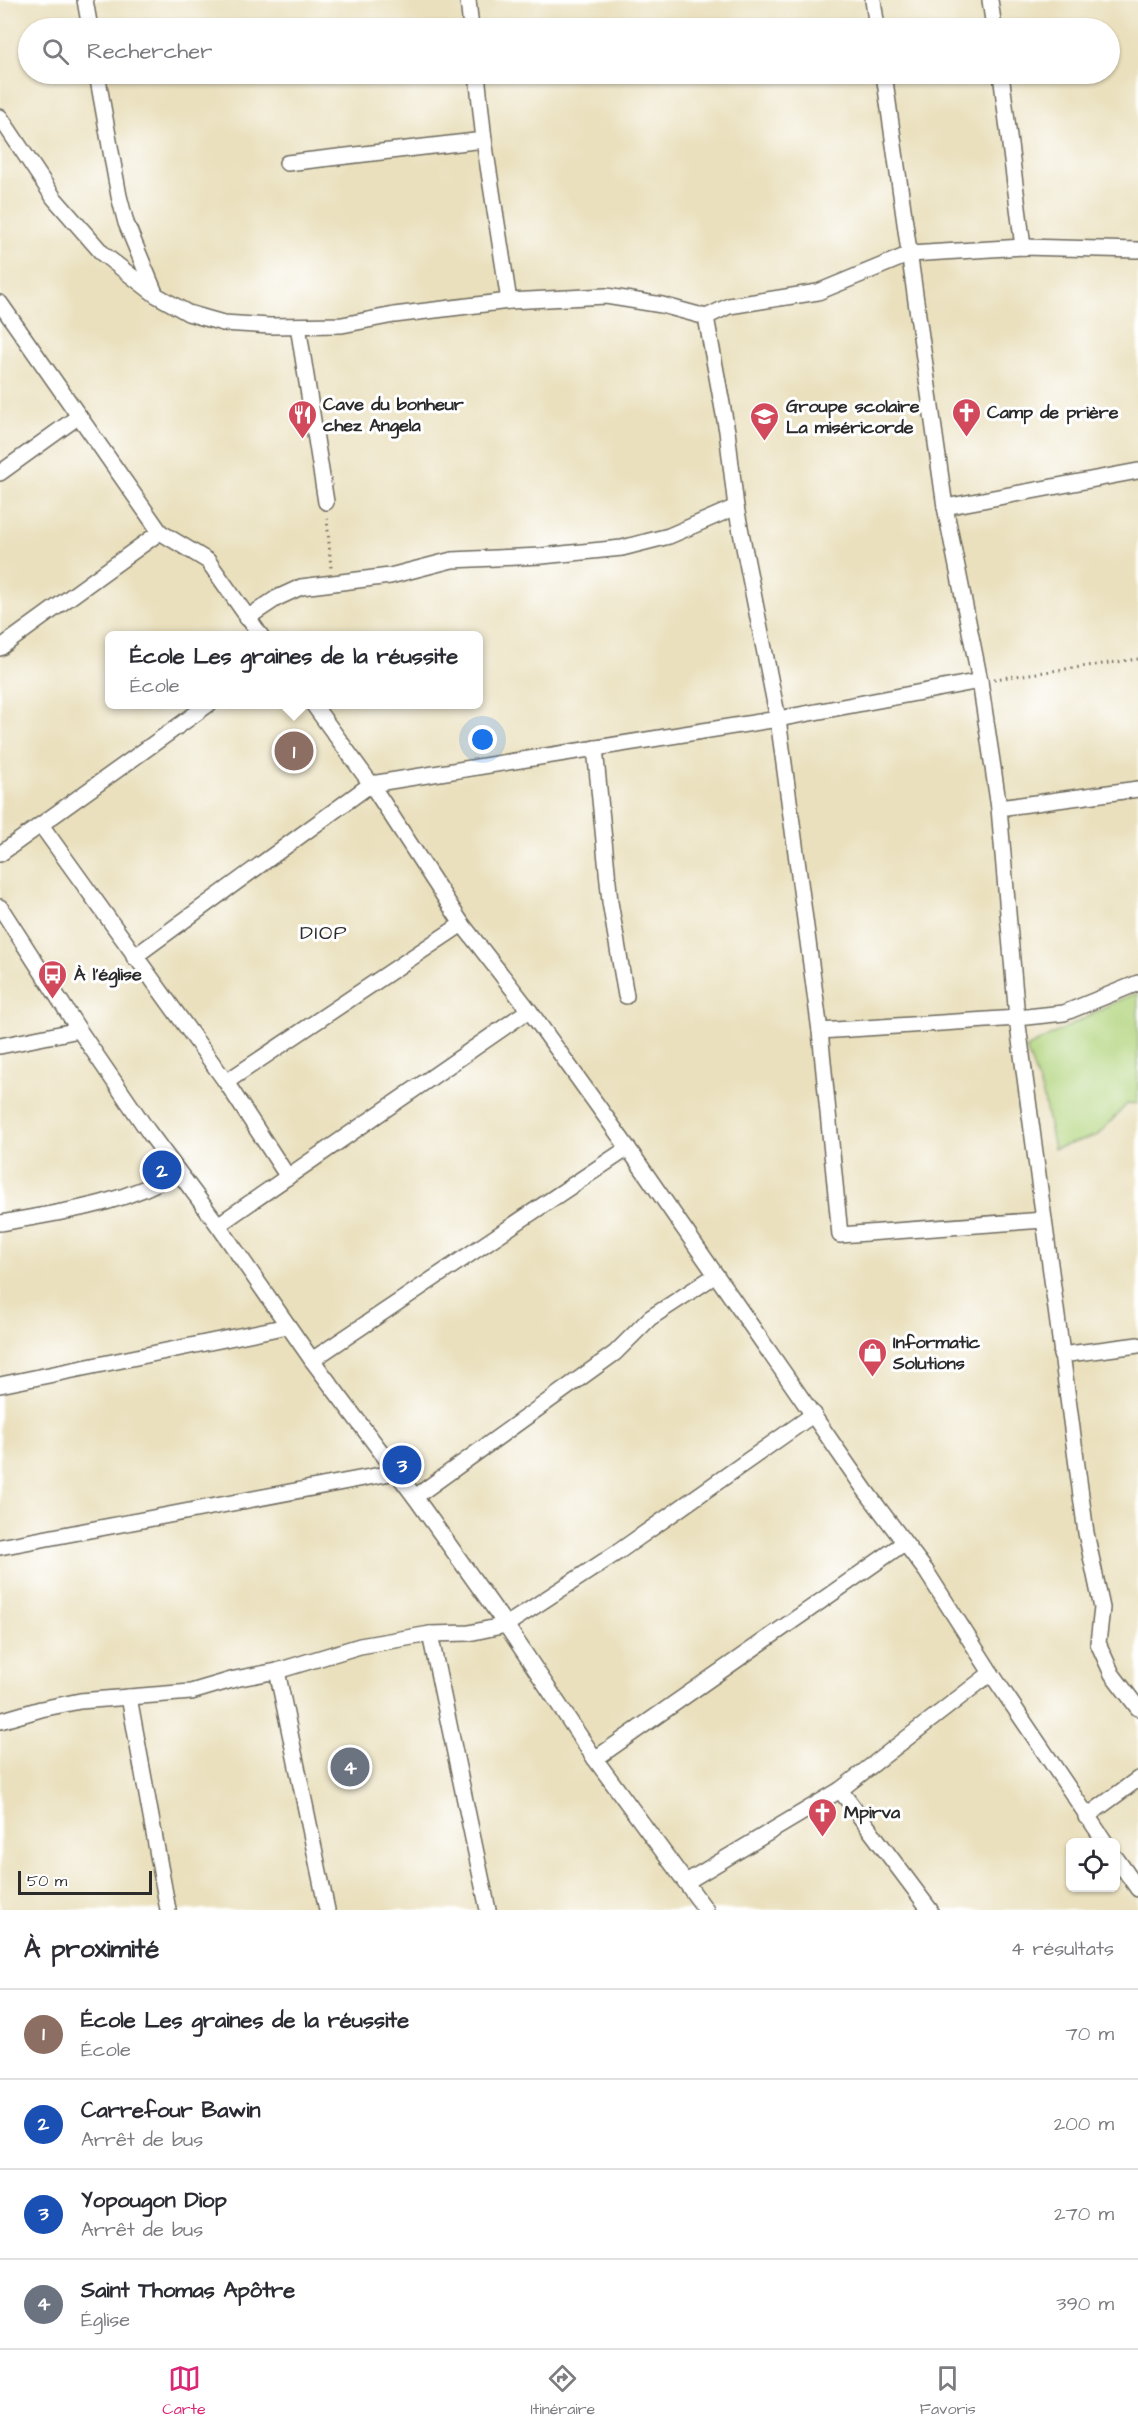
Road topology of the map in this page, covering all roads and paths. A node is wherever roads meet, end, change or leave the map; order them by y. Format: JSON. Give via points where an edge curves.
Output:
{"nodes":[{"id":1,"x":86,"y":0,"type":"edge"},
{"id":2,"x":468,"y":0,"type":"edge"},
{"id":3,"x":873,"y":0,"type":"edge"},
{"id":4,"x":990,"y":0,"type":"edge"},
{"id":5,"x":89,"y":18,"type":"edge"},
{"id":6,"x":470,"y":18,"type":"edge"},
{"id":7,"x":876,"y":18,"type":"edge"},
{"id":8,"x":993,"y":18,"type":"edge"},
{"id":9,"x":99,"y":84,"type":"edge"},
{"id":10,"x":478,"y":84,"type":"edge"},
{"id":11,"x":885,"y":84,"type":"edge"},
{"id":12,"x":1002,"y":84,"type":"edge"},
{"id":13,"x":0,"y":117,"type":"edge"},
{"id":14,"x":484,"y":140,"type":"junction"},
{"id":15,"x":288,"y":163,"type":"dead end"},
{"id":16,"x":1023,"y":247,"type":"junction"},
{"id":17,"x":1138,"y":250,"type":"edge"},
{"id":18,"x":910,"y":254,"type":"junction"},
{"id":19,"x":156,"y":295,"type":"junction"},
{"id":20,"x":509,"y":301,"type":"junction"},
{"id":21,"x":0,"y":303,"type":"edge"},
{"id":22,"x":706,"y":317,"type":"junction"},
{"id":23,"x":298,"y":326,"type":"junction"},
{"id":24,"x":79,"y":416,"type":"junction"},
{"id":25,"x":1138,"y":471,"type":"edge"},
{"id":26,"x":0,"y":473,"type":"edge"},
{"id":27,"x":326,"y":502,"type":"joint"},
{"id":28,"x":736,"y":507,"type":"junction"},
{"id":29,"x":945,"y":507,"type":"junction"},
{"id":30,"x":160,"y":532,"type":"junction"},
{"id":31,"x":332,"y":582,"type":"junction"},
{"id":32,"x":247,"y":618,"type":"junction"},
{"id":33,"x":257,"y":631,"type":"edge"},
{"id":34,"x":0,"y":648,"type":"edge"},
{"id":35,"x":1138,"y":659,"type":"edge"},
{"id":36,"x":980,"y":681,"type":"junction"},
{"id":37,"x":203,"y":709,"type":"edge"},
{"id":38,"x":316,"y":709,"type":"edge"},
{"id":39,"x":778,"y":719,"type":"junction"},
{"id":40,"x":595,"y":748,"type":"junction"},
{"id":41,"x":371,"y":784,"type":"junction"},
{"id":42,"x":1138,"y":789,"type":"edge"},
{"id":43,"x":999,"y":808,"type":"junction"},
{"id":44,"x":41,"y":825,"type":"junction"},
{"id":45,"x":0,"y":854,"type":"edge"},
{"id":46,"x":0,"y":907,"type":"edge"},
{"id":47,"x":462,"y":924,"type":"junction"},
{"id":48,"x":134,"y":957,"type":"junction"},
{"id":49,"x":1138,"y":983,"type":"edge"},
{"id":50,"x":626,"y":996,"type":"dead end"},
{"id":51,"x":529,"y":1010,"type":"junction"},
{"id":52,"x":1017,"y":1018,"type":"junction"},
{"id":53,"x":79,"y":1030,"type":"junction"},
{"id":54,"x":820,"y":1031,"type":"junction"},
{"id":55,"x":0,"y":1046,"type":"edge"},
{"id":56,"x":226,"y":1082,"type":"junction"},
{"id":57,"x":628,"y":1148,"type":"junction"},
{"id":58,"x":177,"y":1172,"type":"junction"},
{"id":59,"x":288,"y":1177,"type":"junction"},
{"id":60,"x":1044,"y":1220,"type":"junction"},
{"id":61,"x":0,"y":1223,"type":"edge"},
{"id":62,"x":218,"y":1225,"type":"junction"},
{"id":63,"x":716,"y":1275,"type":"junction"},
{"id":64,"x":288,"y":1326,"type":"junction"},
{"id":65,"x":1138,"y":1345,"type":"edge"},
{"id":66,"x":1061,"y":1355,"type":"junction"},
{"id":67,"x":312,"y":1360,"type":"junction"},
{"id":68,"x":0,"y":1385,"type":"edge"},
{"id":69,"x":814,"y":1414,"type":"junction"},
{"id":70,"x":396,"y":1472,"type":"junction"},
{"id":71,"x":415,"y":1497,"type":"junction"},
{"id":72,"x":903,"y":1543,"type":"junction"},
{"id":73,"x":0,"y":1546,"type":"edge"},
{"id":74,"x":506,"y":1625,"type":"junction"},
{"id":75,"x":430,"y":1634,"type":"junction"},
{"id":76,"x":277,"y":1671,"type":"junction"},
{"id":77,"x":991,"y":1672,"type":"junction"},
{"id":78,"x":129,"y":1697,"type":"junction"},
{"id":79,"x":1138,"y":1708,"type":"edge"},
{"id":80,"x":0,"y":1721,"type":"edge"},
{"id":81,"x":595,"y":1759,"type":"junction"},
{"id":82,"x":1138,"y":1779,"type":"edge"},
{"id":83,"x":840,"y":1790,"type":"junction"},
{"id":84,"x":1086,"y":1817,"type":"junction"},
{"id":85,"x":1102,"y":1838,"type":"edge"},
{"id":86,"x":1120,"y":1864,"type":"edge"},
{"id":87,"x":686,"y":1882,"type":"junction"},
{"id":88,"x":1138,"y":1889,"type":"edge"},
{"id":89,"x":168,"y":1910,"type":"edge"},
{"id":90,"x":327,"y":1910,"type":"edge"},
{"id":91,"x":488,"y":1910,"type":"edge"},
{"id":92,"x":706,"y":1910,"type":"edge"},
{"id":93,"x":930,"y":1910,"type":"edge"}],
"edges":[{"from":1,"to":5,"type":"street"},
{"from":2,"to":6,"type":"street"},
{"from":3,"to":7,"type":"street"},
{"from":4,"to":8,"type":"street"},
{"from":9,"to":19,"type":"street","via":[[126,223]]},
{"from":10,"to":14,"type":"street"},
{"from":11,"to":18,"type":"street"},
{"from":12,"to":16,"type":"street"},
{"from":13,"to":19,"type":"street","via":[[54,198],[96,246]]},
{"from":14,"to":15,"type":"street"},
{"from":14,"to":20,"type":"street"},
{"from":16,"to":17,"type":"street"},
{"from":16,"to":18,"type":"street"},
{"from":18,"to":22,"type":"street","via":[[818,292],[729,306]]},
{"from":18,"to":29,"type":"street"},
{"from":19,"to":23,"type":"street","via":[[188,313],[223,324]]},
{"from":20,"to":22,"type":"street","via":[[606,296]]},
{"from":20,"to":23,"type":"street","via":[[342,325]]},
{"from":21,"to":24,"type":"street"},
{"from":22,"to":28,"type":"street","via":[[728,430]]},
{"from":23,"to":27,"type":"street"},
{"from":24,"to":26,"type":"street"},
{"from":24,"to":30,"type":"street"},
{"from":25,"to":29,"type":"street"},
{"from":27,"to":31,"type":"path"},
{"from":28,"to":31,"type":"street","via":[[669,536],[622,548],[452,560],[390,576]]},
{"from":28,"to":39,"type":"street"},
{"from":29,"to":36,"type":"street"},
{"from":30,"to":32,"type":"street","via":[[208,561]]},
{"from":30,"to":34,"type":"street"},
{"from":31,"to":32,"type":"street","via":[[301,587]]},
{"from":32,"to":33,"type":"street"},
{"from":35,"to":36,"type":"path"},
{"from":36,"to":39,"type":"street"},
{"from":36,"to":43,"type":"street"},
{"from":37,"to":44,"type":"street"},
{"from":38,"to":41,"type":"street"},
{"from":39,"to":40,"type":"street"},
{"from":39,"to":54,"type":"street"},
{"from":40,"to":41,"type":"street"},
{"from":40,"to":50,"type":"street","via":[[610,902]]},
{"from":41,"to":47,"type":"street"},
{"from":41,"to":48,"type":"street"},
{"from":42,"to":43,"type":"street"},
{"from":43,"to":52,"type":"street"},
{"from":44,"to":45,"type":"street"},
{"from":44,"to":48,"type":"street"},
{"from":46,"to":53,"type":"street"},
{"from":47,"to":51,"type":"street"},
{"from":47,"to":56,"type":"street"},
{"from":48,"to":56,"type":"street"},
{"from":49,"to":52,"type":"street","via":[[1064,1013]]},
{"from":51,"to":57,"type":"street"},
{"from":51,"to":59,"type":"street"},
{"from":52,"to":54,"type":"street"},
{"from":52,"to":60,"type":"street"},
{"from":53,"to":55,"type":"street"},
{"from":53,"to":58,"type":"street"},
{"from":54,"to":60,"type":"street","via":[[840,1235]]},
{"from":56,"to":59,"type":"street"},
{"from":57,"to":63,"type":"street"},
{"from":57,"to":67,"type":"street"},
{"from":58,"to":61,"type":"street","via":[[123,1198]]},
{"from":58,"to":62,"type":"street"},
{"from":59,"to":62,"type":"street"},
{"from":60,"to":66,"type":"street"},
{"from":62,"to":64,"type":"street"},
{"from":63,"to":69,"type":"street"},
{"from":63,"to":71,"type":"street","via":[[650,1317],[615,1353]]},
{"from":64,"to":67,"type":"street"},
{"from":64,"to":68,"type":"street"},
{"from":65,"to":66,"type":"street"},
{"from":66,"to":79,"type":"street","via":[[1086,1533],[1102,1608],[1098,1643],[1112,1674]]},
{"from":67,"to":70,"type":"street"},
{"from":69,"to":72,"type":"street"},
{"from":69,"to":74,"type":"street","via":[[618,1552]]},
{"from":70,"to":71,"type":"street"},
{"from":70,"to":73,"type":"street"},
{"from":71,"to":74,"type":"street"},
{"from":72,"to":77,"type":"street"},
{"from":72,"to":81,"type":"street"},
{"from":74,"to":75,"type":"street","via":[[469,1633]]},
{"from":74,"to":81,"type":"street"},
{"from":75,"to":76,"type":"street","via":[[360,1646]]},
{"from":75,"to":91,"type":"street"},
{"from":76,"to":78,"type":"street","via":[[191,1692]]},
{"from":76,"to":90,"type":"street"},
{"from":77,"to":83,"type":"street"},
{"from":77,"to":84,"type":"street"},
{"from":78,"to":80,"type":"street","via":[[80,1701]]},
{"from":78,"to":89,"type":"street"},
{"from":81,"to":87,"type":"street"},
{"from":82,"to":84,"type":"street"},
{"from":83,"to":87,"type":"street"},
{"from":83,"to":93,"type":"street"},
{"from":84,"to":85,"type":"street"},
{"from":86,"to":88,"type":"street"},
{"from":87,"to":92,"type":"street"}]}
